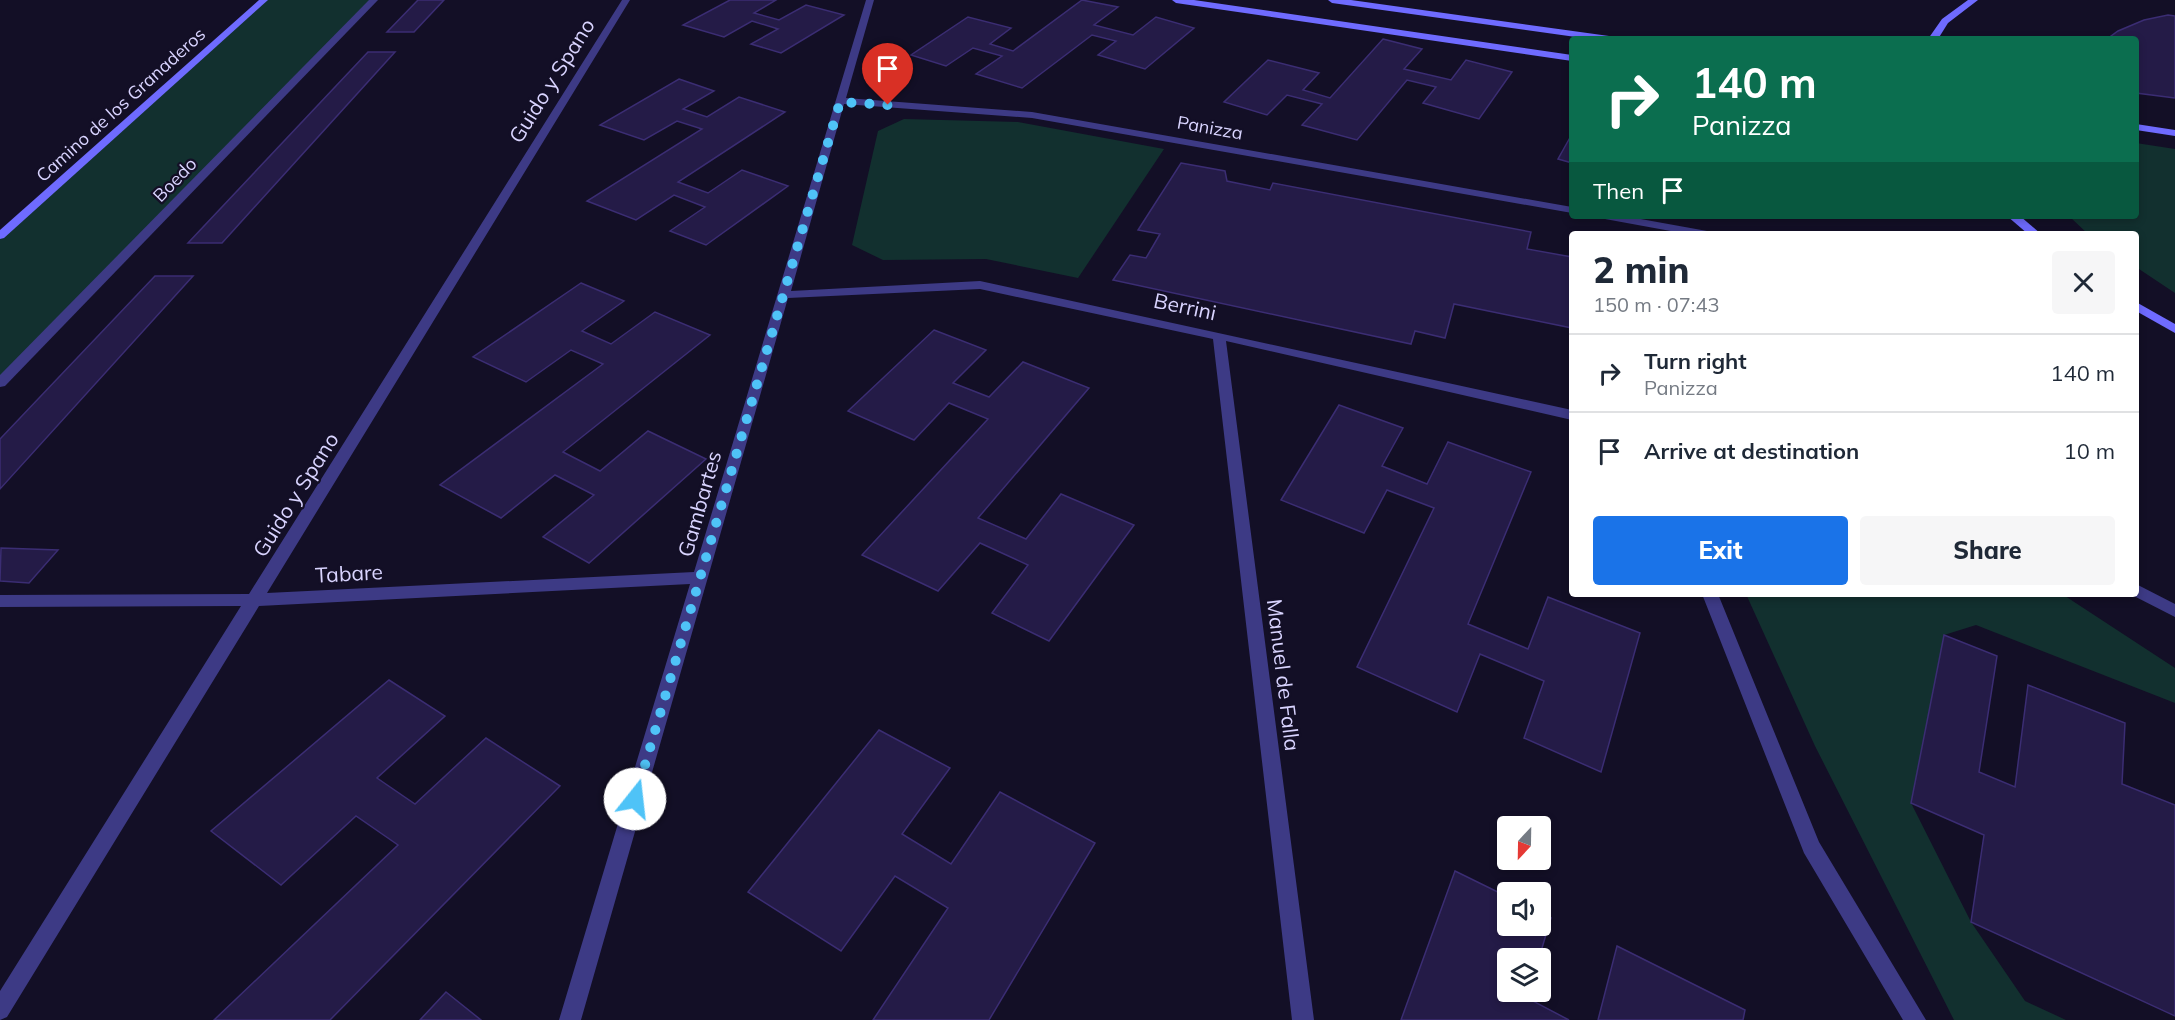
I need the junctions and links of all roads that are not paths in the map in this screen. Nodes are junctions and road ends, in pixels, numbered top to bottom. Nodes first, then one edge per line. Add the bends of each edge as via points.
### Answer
1 (264, 0) edge
2 (374, 0) edge
3 (627, 0) edge
4 (870, 0) edge
5 (1176, 0) edge
6 (1332, 0) edge
7 (1974, 0) edge
8 (1588, 36) edge
9 (1936, 36) edge
10 (1569, 58) edge
11 (840, 102) junction
12 (2139, 127) edge
13 (2175, 133) edge
14 (1569, 209) edge
15 (1622, 219) edge
16 (2017, 219) edge
17 (1690, 231) edge
18 (2031, 231) edge
19 (0, 236) edge
20 (783, 296) junction
21 (2139, 310) edge
22 (2175, 329) edge
23 (1219, 336) junction
24 (0, 383) edge
25 (1569, 414) edge
26 (700, 578) junction
27 (2139, 592) edge
28 (1711, 597) edge
29 (256, 600) junction
30 (0, 601) edge
31 (2175, 611) edge
32 (0, 1010) edge
33 (570, 1020) edge
34 (1303, 1020) edge
35 (1915, 1020) edge

1 - 19 street, Camino de los Granaderos
2 - 24 street, Boedo
3 - 29 street, Guido y Spano
4 - 11 street, Gambartes
5 - 10 street
6 - 8 street
7 - 9 street via 1945,21
11 - 14 street, Panizza via 1032,115
11 - 20 street, Gambartes
12 - 13 street
15 - 17 street
16 - 18 street
20 - 23 street, Berrini via 980,285
20 - 26 street, Gambartes
21 - 22 street
23 - 25 street, Berrini
23 - 34 street, Manuel de Falla
26 - 29 street, Tabare
26 - 33 street, Gambartes
27 - 31 street
28 - 35 street via 1811,848
29 - 30 street, Tabare
29 - 32 street, Guido y Spano

